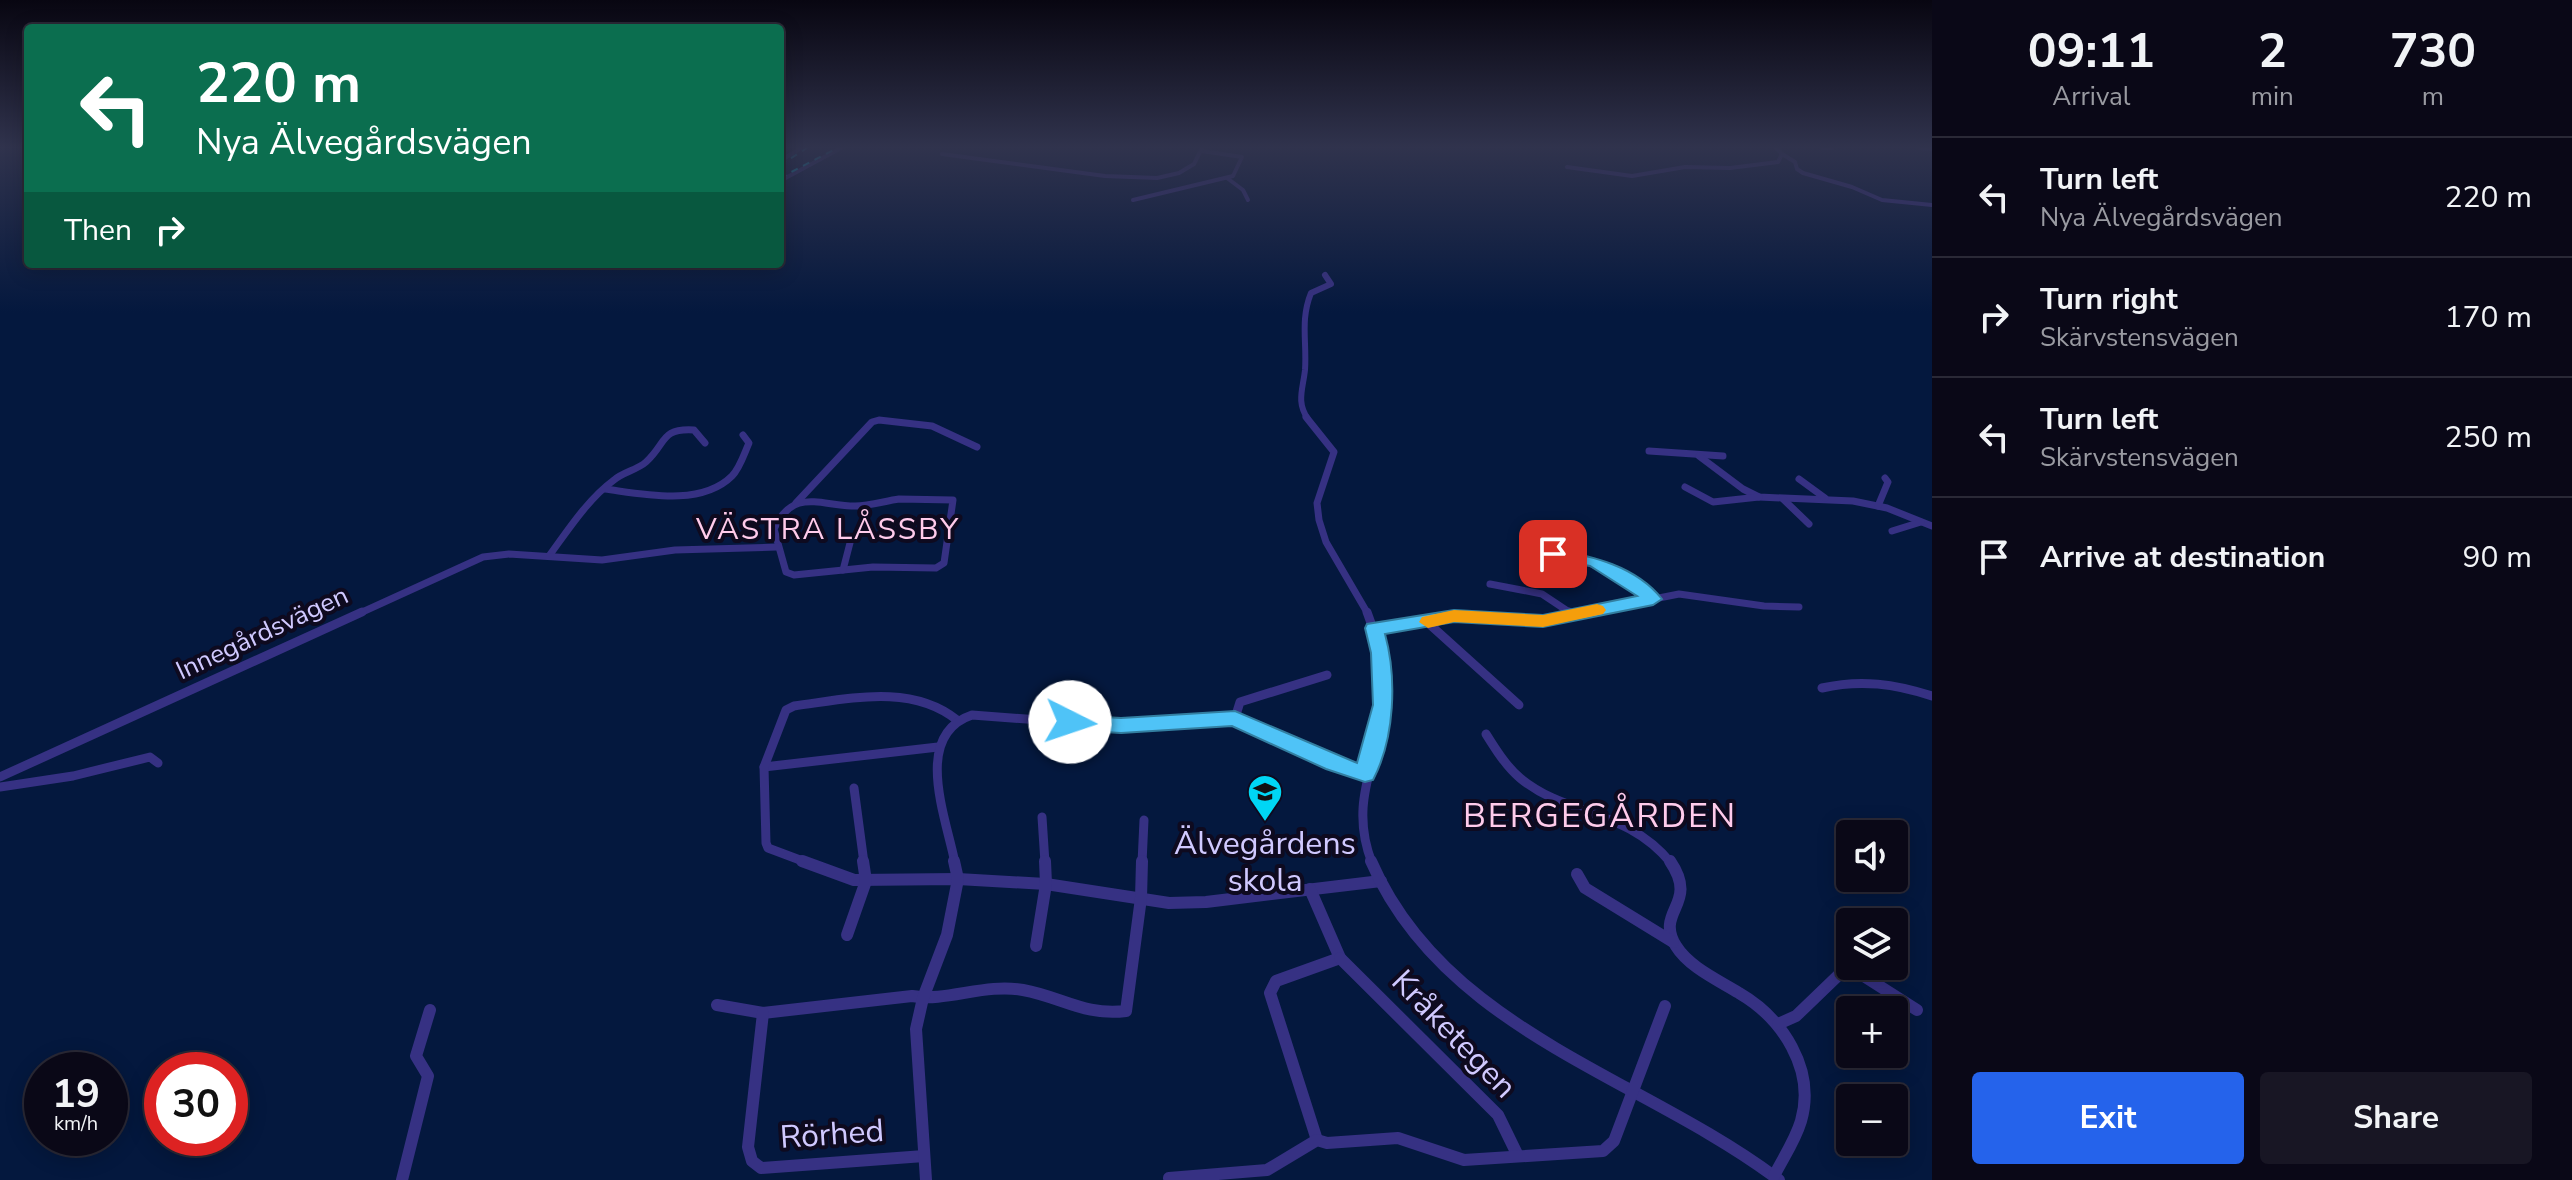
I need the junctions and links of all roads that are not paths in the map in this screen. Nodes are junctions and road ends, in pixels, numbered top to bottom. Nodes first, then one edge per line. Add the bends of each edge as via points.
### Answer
1 (1325, 275) dead end
2 (743, 435) dead end
3 (705, 443) dead end
4 (977, 447) dead end
5 (1649, 451) dead end
6 (1699, 456) junction
7 (1723, 456) dead end
8 (1885, 478) dead end
9 (1799, 479) dead end
10 (1685, 487) dead end
11 (605, 489) junction
12 (1759, 497) junction
13 (1825, 498) junction
14 (1782, 499) junction
15 (796, 503) junction
16 (1878, 506) junction
17 (1929, 523) edge
18 (1809, 524) dead end
19 (1892, 531) dead end
20 (851, 539) dead end
21 (777, 547) junction
22 (1540, 555) dead end
23 (549, 556) junction
24 (843, 570) junction
25 (1490, 584) dead end
26 (1653, 599) junction
27 (1799, 607) dead end
28 (1574, 615) junction
29 (1427, 622) junction
30 (1374, 628) junction
31 (1327, 675) dead end
32 (1822, 688) dead end
33 (1932, 696) edge
34 (1519, 705) dead end
35 (1235, 718) junction
36 (957, 720) junction
37 (1486, 734) dead end
38 (938, 747) junction
39 (158, 763) dead end
40 (764, 767) junction
41 (1365, 774) junction
42 (0, 777) edge
43 (0, 787) edge
44 (854, 788) dead end
45 (1042, 817) dead end
46 (1144, 820) dead end
47 (1577, 874) dead end
48 (958, 879) junction
49 (866, 881) junction
50 (1381, 881) junction
51 (1046, 884) junction
52 (1310, 889) junction
53 (1141, 898) junction
54 (847, 935) dead end
55 (1673, 942) junction
56 (1036, 946) dead end
57 (1340, 958) junction
58 (923, 998) junction
59 (717, 1005) dead end
60 (1665, 1006) dead end
61 (430, 1010) dead end
62 (1917, 1010) dead end
63 (763, 1013) junction
64 (1778, 1024) junction
65 (1633, 1091) junction
66 (1317, 1140) junction
67 (924, 1156) junction
68 (1518, 1156) junction
69 (403, 1175) edge
70 (1169, 1178) edge
71 (1777, 1178) edge
72 (926, 1180) edge

1 - 30 street via 1331,284 1311,293 1302,317 1305,362 1299,399 1310,423 1334,452 1317,503 1322,529
2 - 11 street via 749,443 734,473 707,490 679,494
3 - 11 street via 694,430 671,432 646,462
4 - 15 street via 932,426 872,422
5 - 6 street
6 - 7 street
6 - 12 street
8 - 16 street
9 - 13 street
10 - 12 street via 1713,502
11 - 23 street
12 - 14 street
13 - 14 street
13 - 16 street
14 - 18 street
15 - 21 street via 776,522
15 - 24 street via 822,500 855,506 919,498 955,502 941,567
16 - 17 street
17 - 19 street
20 - 24 street
21 - 23 street, Innegårdsvägen via 675,550 621,559
21 - 24 street via 786,572 794,575
22 - 26 street via 1595,562
23 - 42 street, Innegårdsvägen via 502,554 471,562
25 - 28 street via 1542,594
26 - 27 street via 1689,594
26 - 28 street
28 - 29 street via 1543,621 1454,616
29 - 30 street
29 - 34 street
30 - 41 street via 1384,705
31 - 35 street via 1240,702
32 - 33 street via 1870,681
35 - 36 street via 1121,726 983,715
35 - 41 street
36 - 38 street
36 - 40 street via 947,711 899,694 794,706 782,715
37 - 55 street via 1505,767 1523,783 1630,828 1666,855 1685,882 1671,919
38 - 40 street
38 - 48 street via 936,774
39 - 43 street via 141,758
40 - 49 street via 768,848
41 - 50 street via 1364,837
44 - 49 street
45 - 51 street
46 - 53 street
47 - 55 street via 1585,888
48 - 49 street
48 - 51 street
48 - 58 street via 947,935
49 - 54 street
50 - 52 street
50 - 65 street via 1422,941 1461,980 1523,1027
51 - 53 street
51 - 56 street
52 - 53 street via 1206,902
52 - 57 street, Kråketegen
53 - 58 street via 1126,1011 1102,1014 1025,990 982,988
55 - 64 street
57 - 66 street via 1276,981 1270,993
57 - 68 street, Kråketegen via 1498,1115
58 - 63 street
58 - 67 street via 916,1029
59 - 63 street
60 - 65 street
61 - 69 street via 416,1056 428,1076
62 - 64 street via 1848,966 1796,1016
63 - 67 street, Rörhed via 748,1147 752,1161 761,1168
64 - 71 street via 1805,1077 1801,1121
65 - 68 street via 1614,1141 1603,1151
65 - 71 street
66 - 68 street via 1398,1138 1464,1160
66 - 70 street via 1267,1170
67 - 72 street

